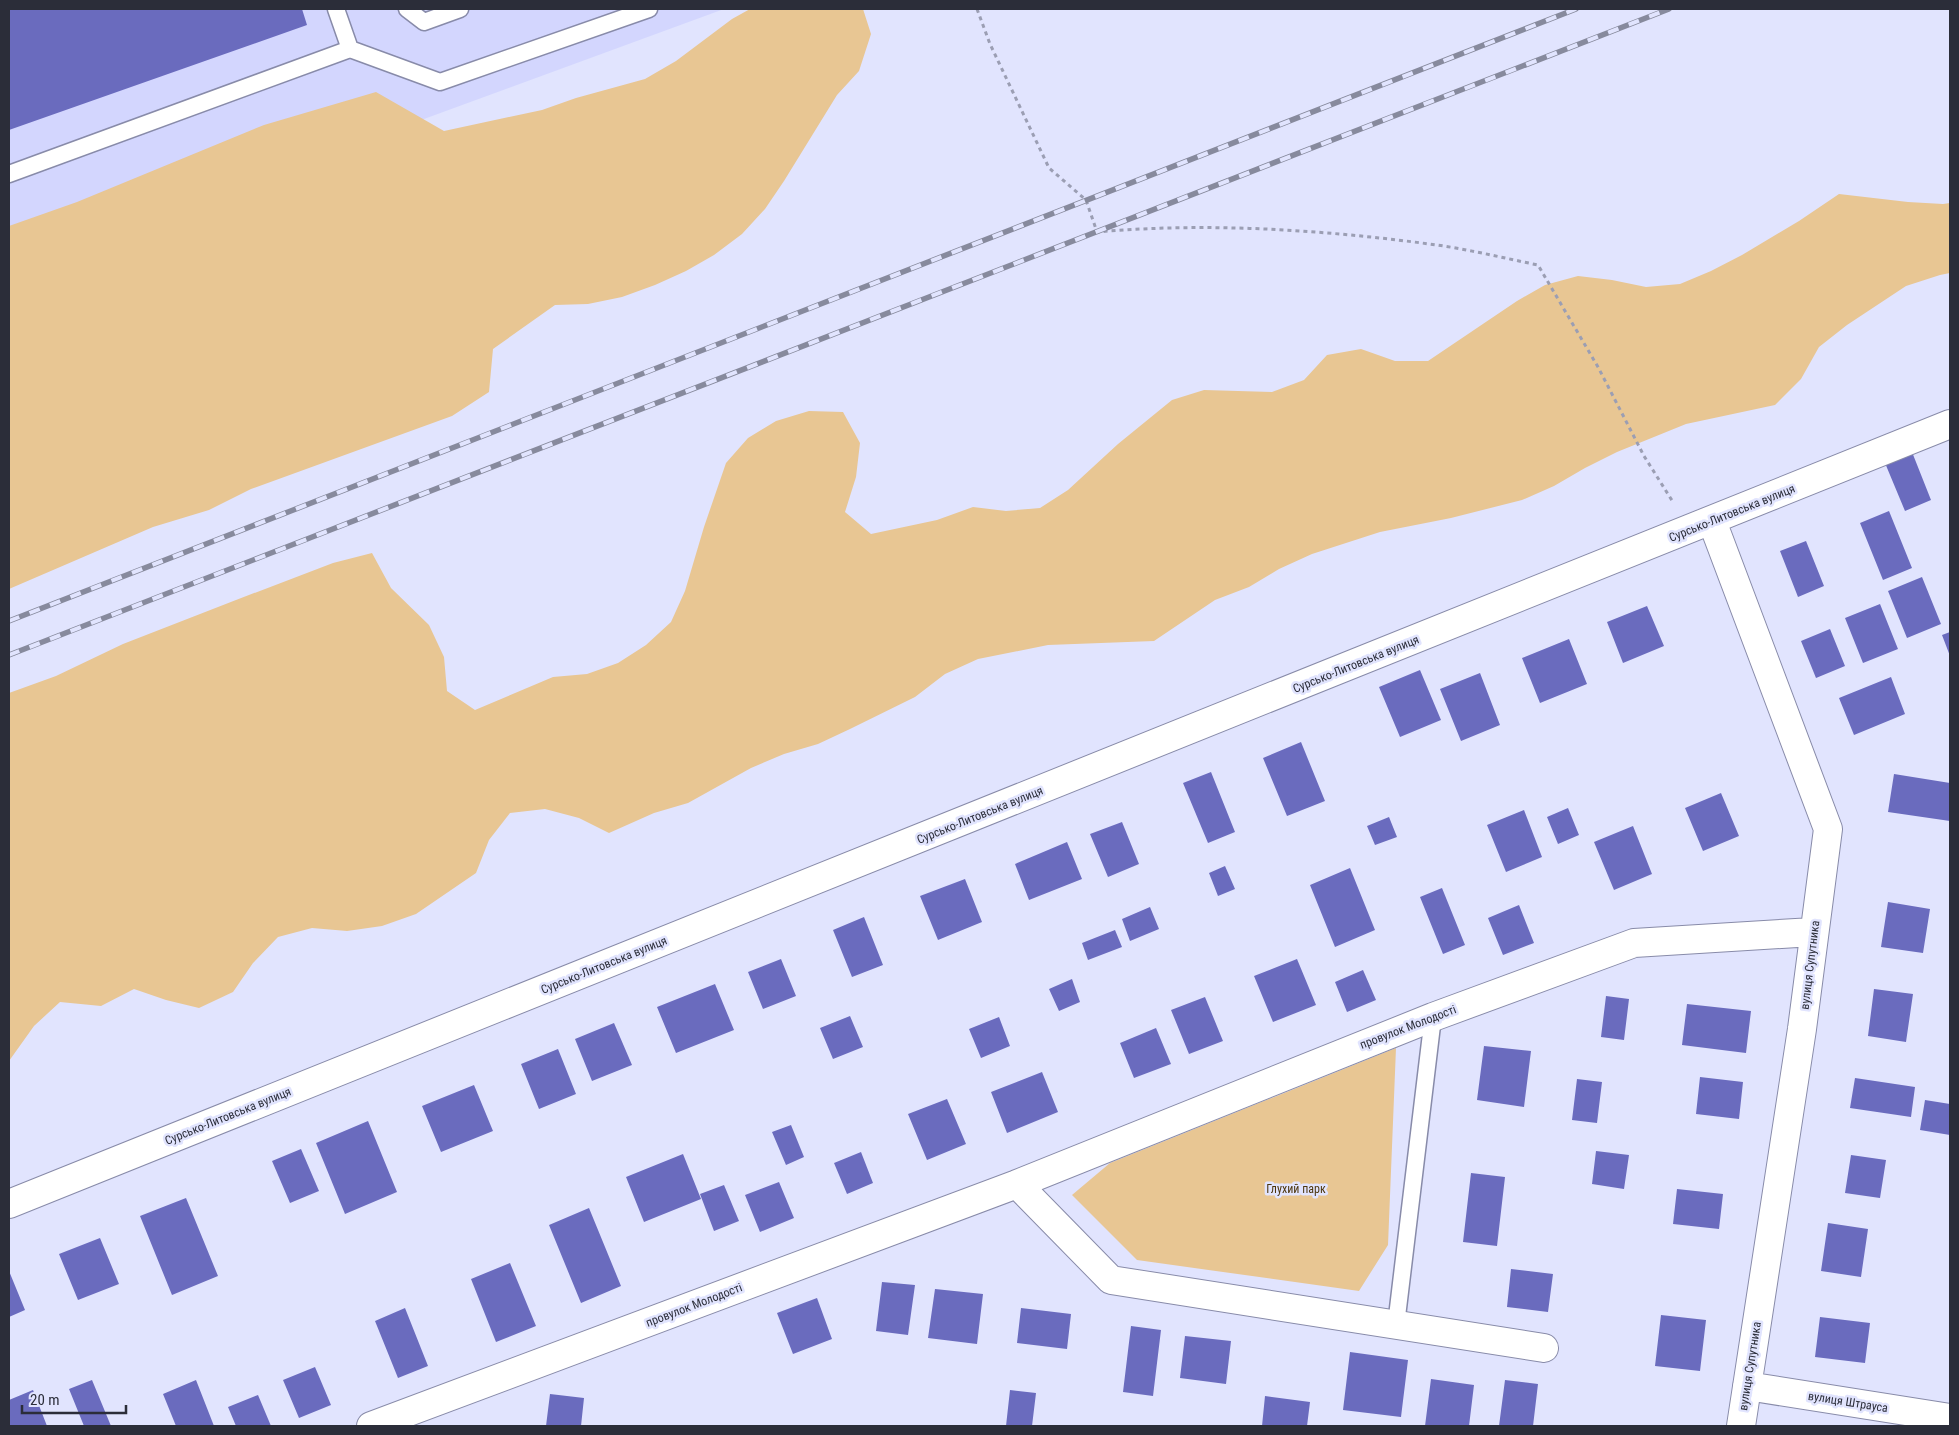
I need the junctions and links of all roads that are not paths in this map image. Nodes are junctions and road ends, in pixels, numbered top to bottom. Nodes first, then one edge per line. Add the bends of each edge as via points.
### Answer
1 (336, 9) edge
2 (407, 9) edge
3 (460, 9) edge
4 (649, 9) edge
5 (350, 48) junction
6 (9, 174) edge
7 (1950, 424) edge
8 (1701, 526) junction
9 (1814, 932) junction
10 (1433, 1017) junction
11 (1017, 1184) junction
12 (9, 1204) edge
13 (1396, 1325) junction
14 (1544, 1348) dead end
15 (1746, 1386) junction
16 (1950, 1418) edge
17 (371, 1426) edge
18 (1741, 1426) edge

1 - 5 lane
2 - 3 lane via 424,22
4 - 5 lane via 440,82
5 - 6 lane
7 - 8 street, Сурсько-Литовська вулиця
8 - 9 street, вулиця Супутника via 1828,829
8 - 12 street, Сурсько-Литовська вулиця
9 - 10 street, провулок Молодості via 1634,943
9 - 15 street, вулиця Супутника via 1802,1029
10 - 11 street, провулок Молодості
10 - 13 lane
11 - 13 street via 1111,1280
11 - 17 street, провулок Молодості
13 - 14 street
15 - 16 street, вулиця Штрауса
15 - 18 street, вулиця Супутника

